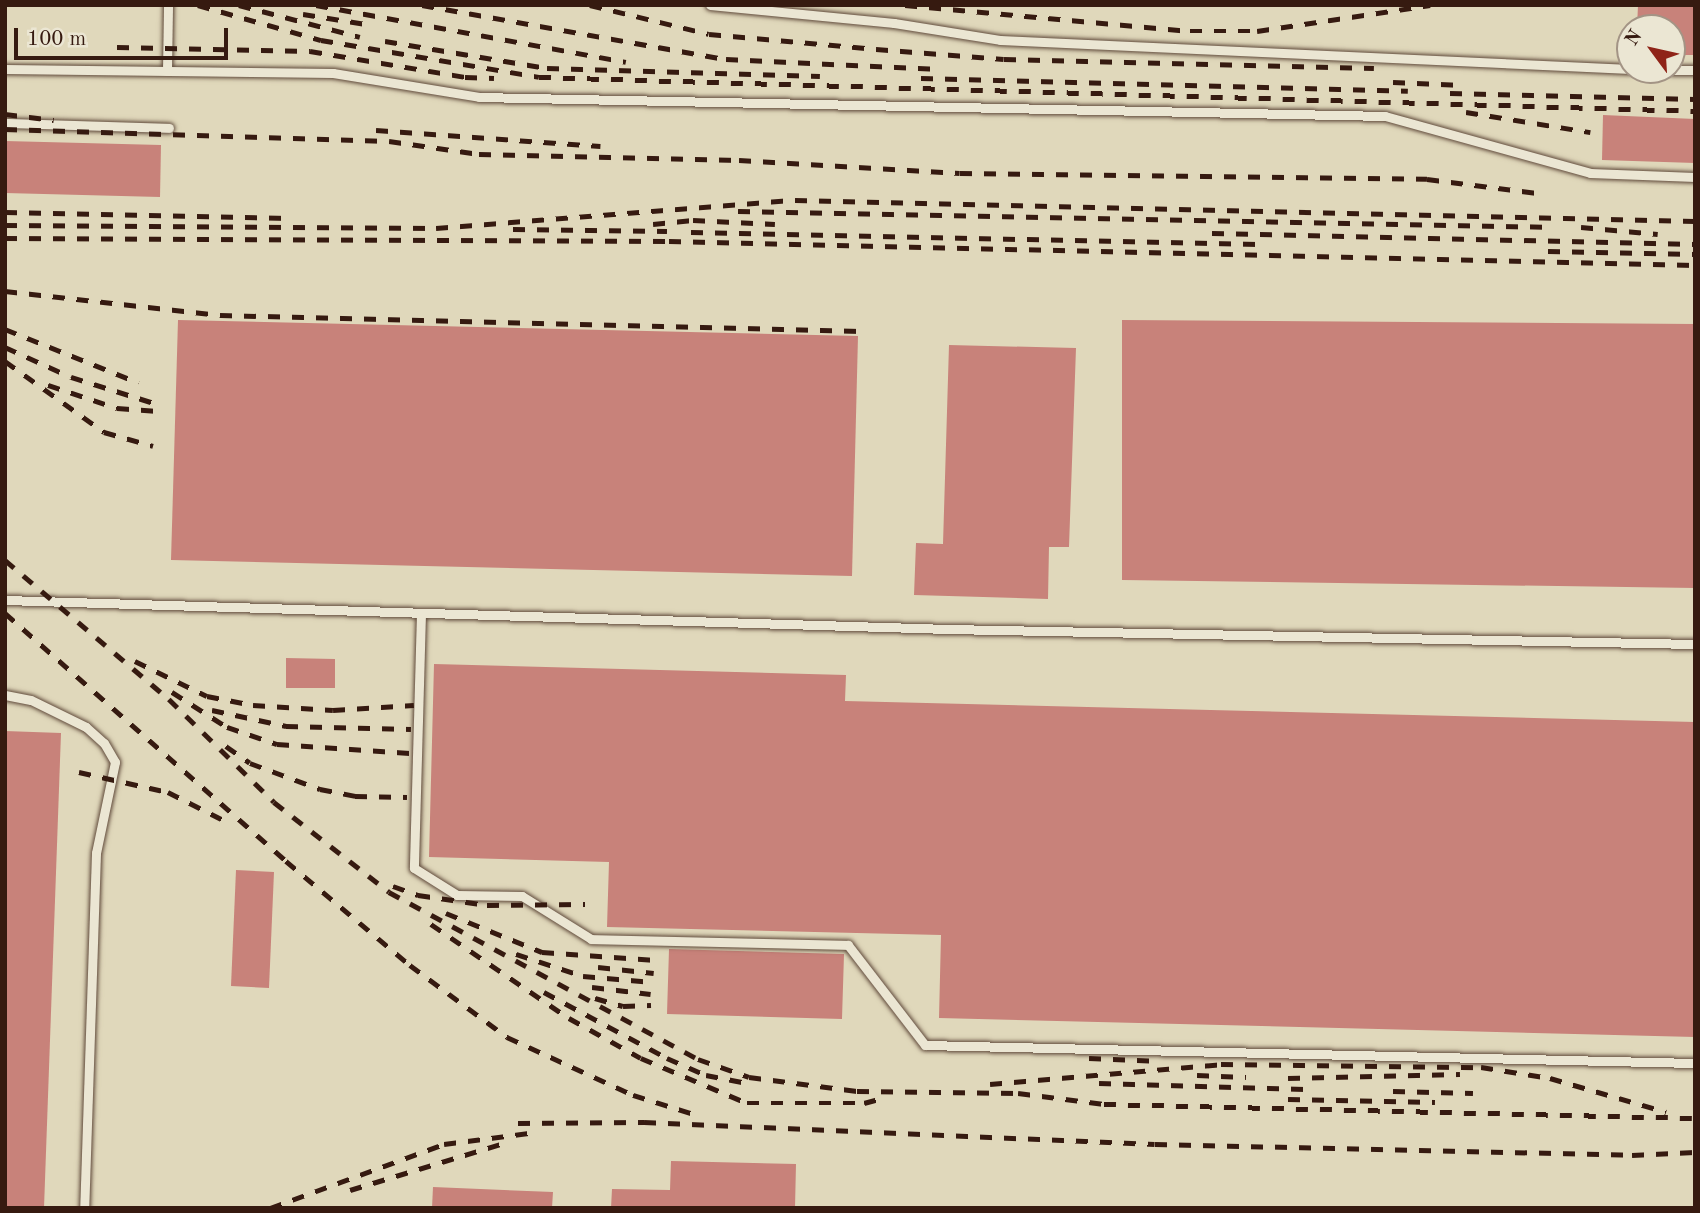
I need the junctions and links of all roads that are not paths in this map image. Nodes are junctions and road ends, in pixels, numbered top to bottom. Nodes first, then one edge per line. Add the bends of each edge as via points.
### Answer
1 (168, 5) edge
2 (710, 5) edge
3 (1616, 68) edge
4 (5, 69) edge
5 (167, 71) junction
6 (5, 123) edge
7 (169, 128) dead end
8 (1695, 177) edge
9 (5, 600) edge
10 (421, 613) junction
11 (1695, 645) edge
12 (5, 695) edge
13 (1695, 1063) edge
14 (84, 1208) edge

1 - 5 lane
2 - 3 lane via 894,23 1000,40
4 - 5 lane
5 - 8 lane via 332,73 479,97 1385,116 1590,173
6 - 7 lane
9 - 10 lane
10 - 11 lane
10 - 13 lane via 414,868 457,895 522,896 592,939 848,945 925,1045
12 - 14 lane via 31,700 86,726 115,762 96,853

